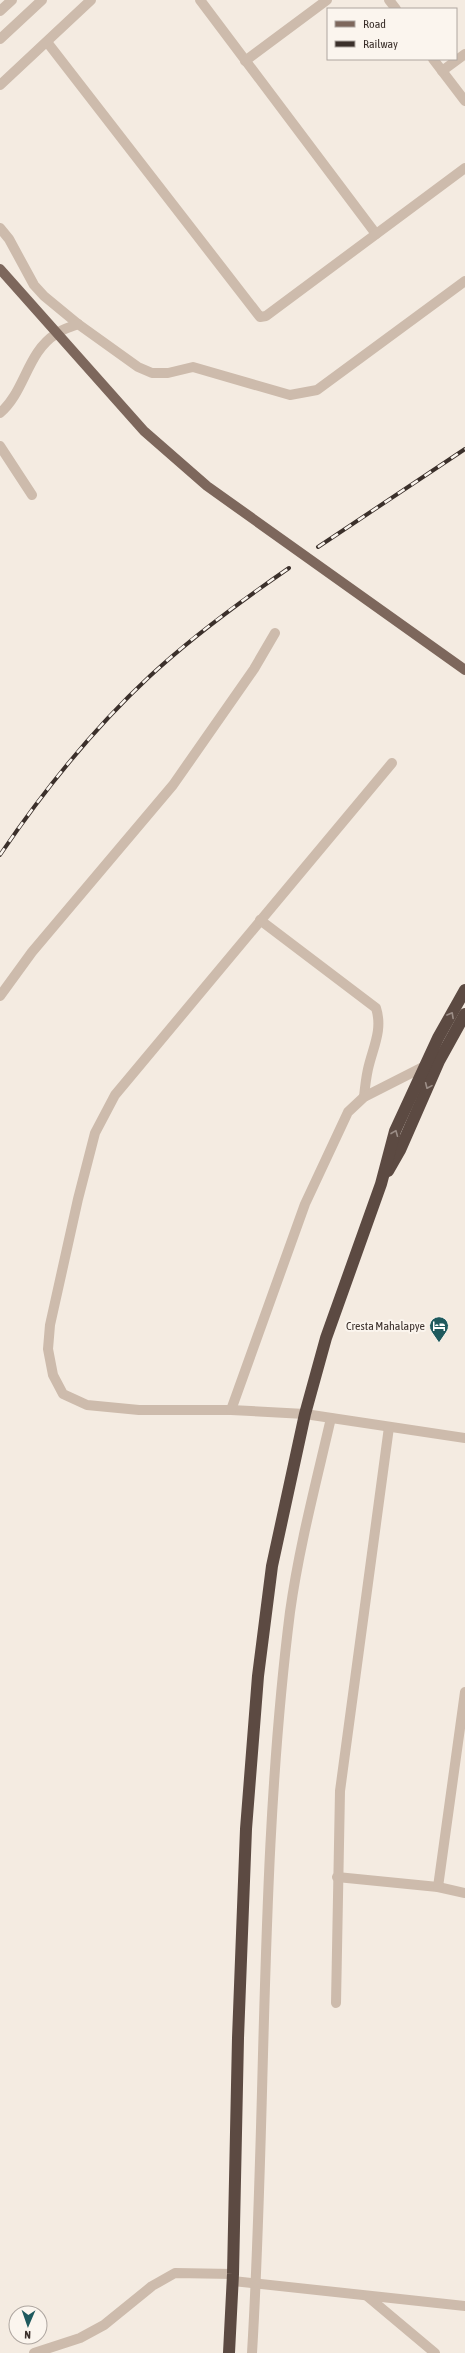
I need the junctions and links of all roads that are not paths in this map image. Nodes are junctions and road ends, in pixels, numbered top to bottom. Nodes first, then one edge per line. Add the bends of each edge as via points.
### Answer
1 (12, 0) edge
2 (42, 0) edge
3 (91, 0) edge
4 (200, 0) edge
5 (327, 0) edge
6 (389, 0) edge
7 (395, 8) edge
8 (0, 11) edge
9 (0, 39) edge
10 (47, 42) junction
11 (435, 60) edge
12 (457, 60) edge
13 (245, 61) junction
14 (442, 71) junction
15 (0, 85) edge
16 (465, 101) edge
17 (465, 168) edge
18 (0, 228) edge
19 (376, 234) junction
20 (0, 269) edge
21 (465, 281) edge
22 (78, 324) junction
23 (55, 334) junction
24 (0, 413) edge
25 (0, 446) edge
26 (32, 495) dead end
27 (275, 633) dead end
28 (465, 670) edge
29 (392, 763) dead end
30 (260, 920) junction
31 (465, 990) edge
32 (0, 996) edge
33 (465, 1014) edge
34 (439, 1061) junction
35 (425, 1066) junction
36 (364, 1097) junction
37 (381, 1184) junction
38 (231, 1410) junction
39 (305, 1414) junction
40 (331, 1418) junction
41 (389, 1427) junction
42 (465, 1438) edge
43 (465, 1692) edge
44 (337, 1877) junction
45 (438, 1887) junction
46 (465, 1893) edge
47 (336, 2003) dead end
48 (233, 2278) junction
49 (256, 2283) junction
50 (367, 2296) junction
51 (465, 2306) edge
52 (34, 2353) edge
53 (229, 2353) edge
54 (252, 2353) edge
55 (435, 2353) edge

1 - 8 street
2 - 9 street
3 - 10 street
4 - 13 street
5 - 13 street
6 - 7 street
10 - 15 street
10 - 19 street via 258,316 266,316
11 - 14 street
12 - 14 street
13 - 19 street
14 - 16 street
17 - 19 street
18 - 22 street via 9,239 34,285
20 - 23 main road
21 - 22 street via 317,390 302,394 279,393 193,367 168,373 152,373 138,367
22 - 23 street
23 - 24 street via 40,348 18,391 8,407
23 - 28 main road via 144,431 207,486
25 - 26 street
27 - 32 street via 254,669 173,785 37,947
29 - 30 street
30 - 36 street via 376,1008 379,1018 378,1036 368,1069
30 - 38 street via 115,1095 95,1133 51,1318 48,1349 53,1375 63,1394 87,1405 139,1410
35 -> 31 highway
33 - 34 highway
34 - 35 street
34 -> 37 highway via 400,1150
35 - 36 street
37 -> 35 highway via 390,1145
36 - 38 street via 348,1112 306,1204
37 - 39 highway via 326,1338
38 - 39 street
39 - 40 street
39 - 48 highway via 272,1566 251,1755 238,2038
40 - 41 street
40 - 49 street via 303,1536 291,1612 280,1715 268,1870
41 - 42 street
41 - 44 street via 340,1791
43 - 45 street
44 - 45 street
44 - 47 street
45 - 46 street
48 - 49 street
48 - 52 street via 174,2273 152,2286 104,2325 80,2338
48 - 53 highway
49 - 50 street
49 - 54 street
50 - 51 street
50 - 55 street

